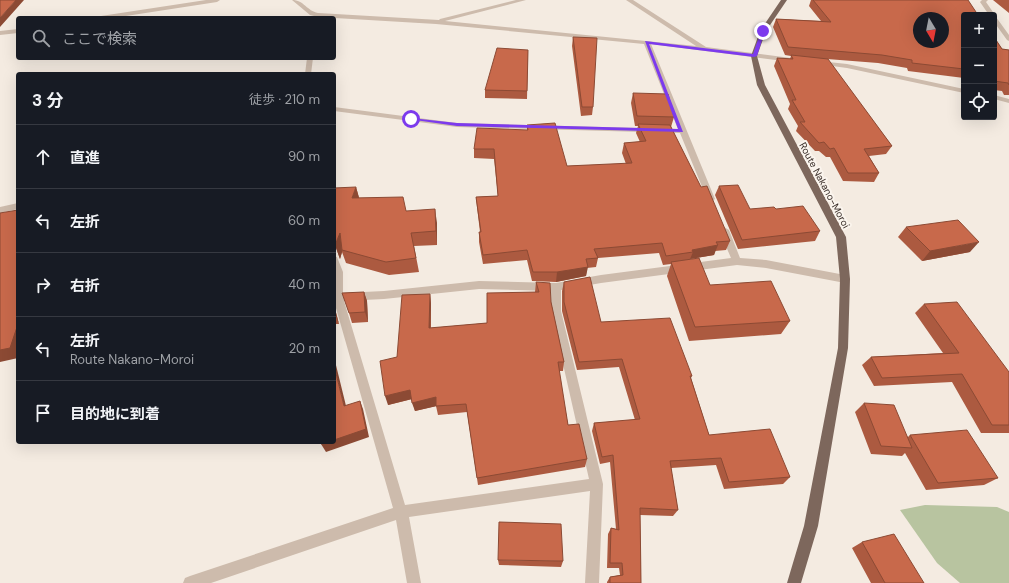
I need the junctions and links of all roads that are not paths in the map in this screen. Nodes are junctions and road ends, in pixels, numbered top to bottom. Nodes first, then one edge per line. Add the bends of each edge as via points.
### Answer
1 (217, 0) edge
2 (295, 0) edge
3 (523, 0) edge
4 (629, 0) edge
5 (784, 0) edge
6 (985, 0) edge
7 (990, 12) edge
8 (114, 16) edge
9 (316, 16) edge
10 (336, 18) edge
11 (436, 22) junction
12 (997, 22) edge
13 (16, 31) edge
14 (0, 33) edge
15 (1009, 39) edge
16 (646, 42) junction
17 (705, 49) junction
18 (754, 56) junction
19 (310, 60) edge
20 (801, 61) edge
21 (808, 62) edge
22 (308, 72) edge
23 (961, 90) edge
24 (997, 99) edge
25 (1009, 101) edge
26 (336, 109) edge
27 (682, 131) junction
28 (16, 206) edge
29 (0, 210) edge
30 (716, 211) edge
31 (722, 225) edge
32 (737, 262) junction
33 (336, 266) edge
34 (844, 279) junction
35 (556, 287) junction
36 (338, 297) junction
37 (597, 484) junction
38 (401, 512) junction
39 (190, 583) edge
40 (414, 583) edge
41 (592, 583) edge
42 (794, 583) edge

1 - 8 street
2 - 9 street
3 - 11 street
4 - 17 street
5 - 18 main road via 763,31
6 - 7 street via 983,2
10 - 11 street
11 - 16 street
12 - 15 street
13 - 14 street
16 - 17 street
16 - 27 street
17 - 18 street
18 - 20 street
18 - 34 main road, Route Nakano-Moroi via 761,85 841,237
19 - 22 street
21 - 23 street via 847,66
24 - 25 street
26 - 27 street via 457,125
27 - 30 street
28 - 29 street
31 - 32 street
32 - 34 street via 766,264
32 - 35 street
33 - 36 street
34 - 42 main road, Route Nakano-Moroi via 843,348 811,526
35 - 36 street via 479,285
35 - 37 street via 556,311
36 - 38 street
37 - 38 street
37 - 41 street
38 - 39 street
38 - 40 street

